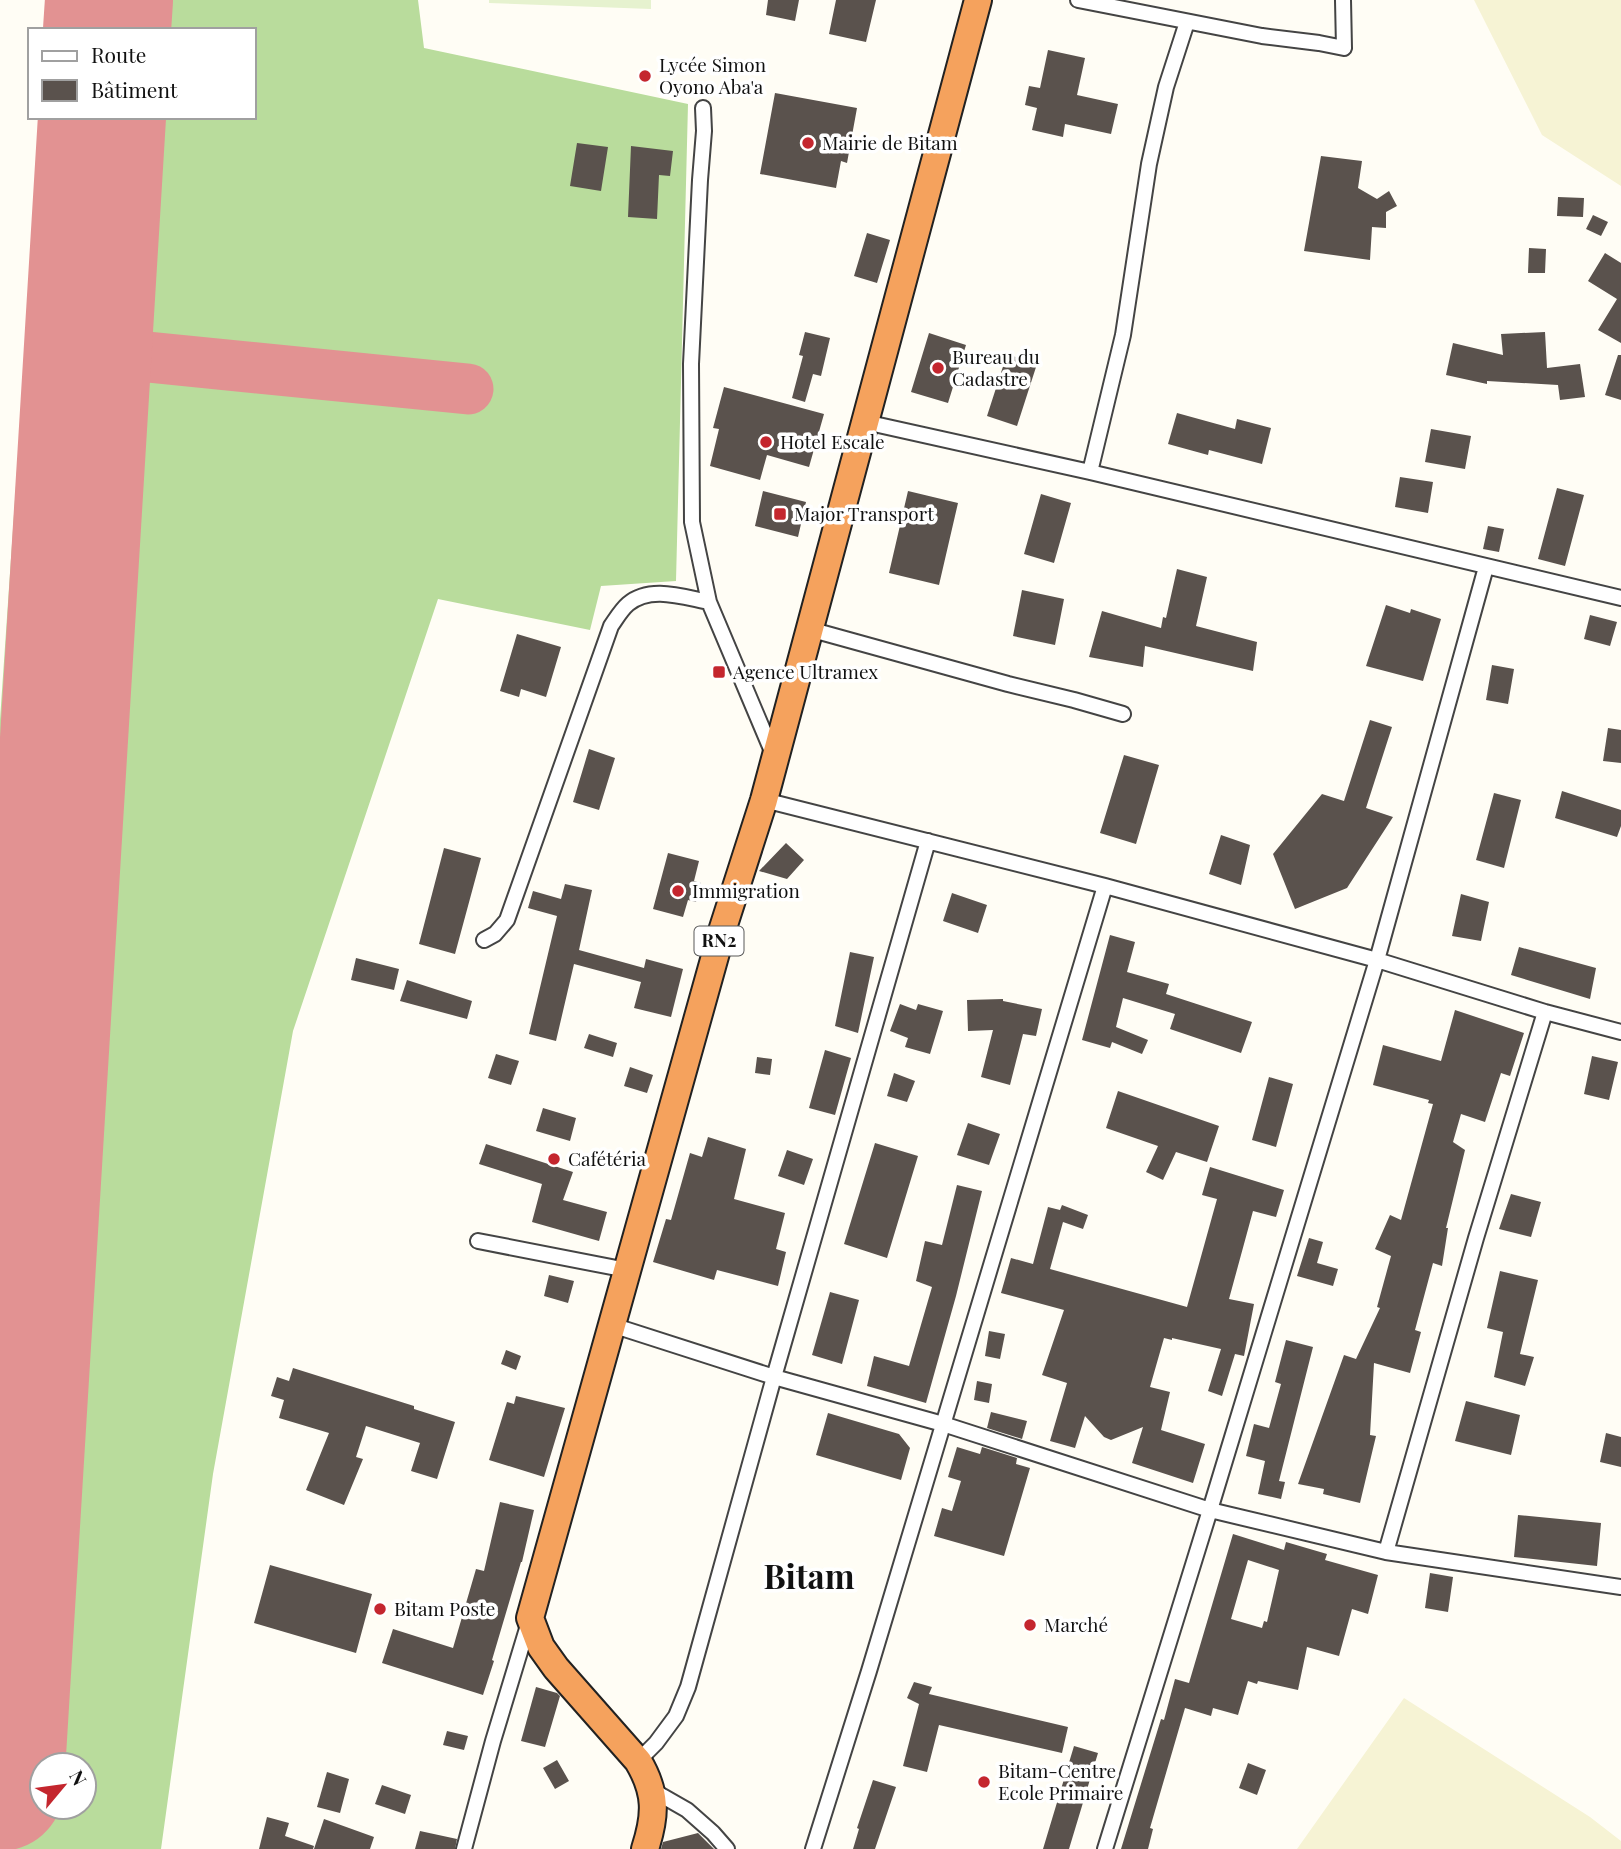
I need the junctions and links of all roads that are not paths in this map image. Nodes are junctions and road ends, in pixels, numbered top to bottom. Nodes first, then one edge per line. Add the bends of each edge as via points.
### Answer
1 (978, 0) edge
2 (1078, 0) edge
3 (1343, 0) edge
4 (1187, 22) junction
5 (703, 108) dead end
6 (865, 422) junction
7 (1090, 472) junction
8 (1486, 567) junction
9 (1621, 598) edge
10 (709, 602) junction
11 (809, 629) junction
12 (1123, 714) dead end
13 (774, 757) junction
14 (764, 800) junction
15 (928, 841) junction
16 (1105, 887) junction
17 (484, 940) dead end
18 (1377, 960) junction
19 (1545, 1012) junction
20 (1621, 1032) edge
21 (478, 1241) dead end
22 (627, 1270) junction
23 (612, 1325) junction
24 (774, 1377) junction
25 (943, 1424) junction
26 (1210, 1510) junction
27 (1386, 1552) junction
28 (1621, 1587) edge
29 (530, 1618) junction
30 (638, 1761) junction
31 (652, 1790) junction
32 (464, 1849) edge
33 (645, 1849) edge
34 (727, 1849) edge
35 (813, 1849) edge
36 (1105, 1849) edge

1 - 6 highway, RN2
2 - 4 street
3 - 4 street via 1344,48
4 - 7 street via 1149,164 1123,335
5 - 10 street via 691,364 692,522
6 - 7 street
6 - 11 highway, RN2
7 - 8 street
8 - 9 street
8 - 18 street
10 - 13 street
10 - 17 street via 660,593 640,595 611,626 506,920
11 - 12 street
11 - 13 highway, RN2
13 - 14 highway, RN2
14 - 15 street
14 - 22 highway, RN2 via 722,931
15 - 16 street
15 - 24 street
16 - 18 street
16 - 25 street
18 - 19 street
18 - 26 street
19 - 20 street
19 - 27 street
21 - 22 street
22 - 23 highway, RN2
23 - 24 street
23 - 29 highway, RN2
24 - 25 street
24 - 30 street via 688,1688 676,1716
25 - 26 street
25 - 35 street
26 - 27 street
26 - 36 street
27 - 28 street
29 - 30 highway via 541,1647 556,1668
29 - 32 street
30 - 31 highway
31 - 33 highway via 652,1825
31 - 34 street via 687,1810

